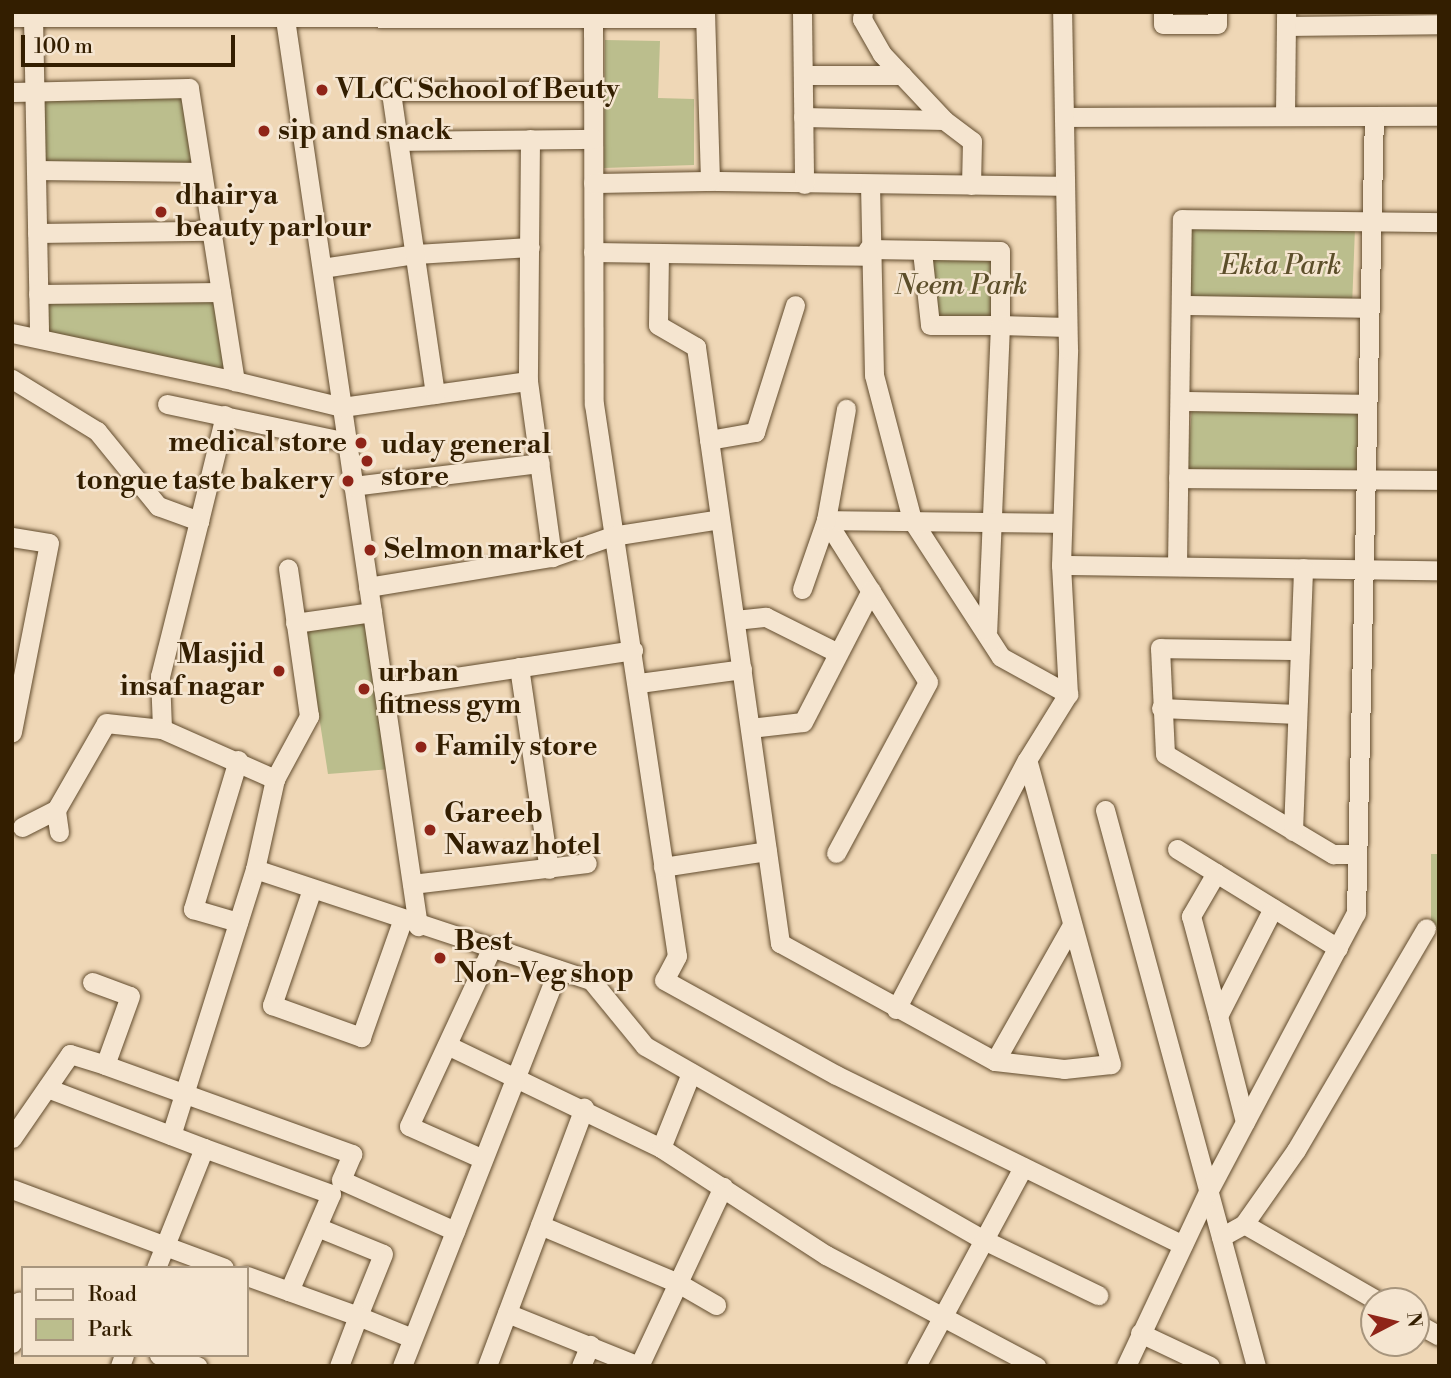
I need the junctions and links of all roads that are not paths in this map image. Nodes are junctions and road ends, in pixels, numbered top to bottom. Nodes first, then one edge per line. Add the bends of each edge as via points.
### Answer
1 (802, 12) edge
2 (863, 12) edge
3 (1062, 12) edge
4 (1163, 12) edge
5 (1217, 12) edge
6 (170, 14) edge
7 (495, 14) edge
8 (705, 15) edge
9 (285, 16) edge
10 (12, 17) edge
11 (33, 17) junction
12 (593, 17) junction
13 (1286, 19) edge
14 (1439, 24) edge
15 (803, 75) junction
16 (902, 75) junction
17 (593, 91) junction
18 (12, 92) edge
19 (34, 92) junction
20 (1285, 116) junction
21 (1374, 116) junction
22 (1439, 116) edge
23 (803, 117) junction
24 (1064, 117) junction
25 (944, 120) junction
26 (530, 139) junction
27 (593, 139) junction
28 (399, 141) junction
29 (36, 170) junction
30 (202, 172) junction
31 (710, 181) junction
32 (593, 183) junction
33 (804, 184) junction
34 (870, 184) junction
35 (971, 185) junction
36 (1065, 186) junction
37 (1439, 222) edge
38 (1371, 224) junction
39 (212, 231) junction
40 (37, 233) junction
41 (530, 247) junction
42 (922, 251) junction
43 (593, 252) junction
44 (868, 252) junction
45 (659, 253) junction
46 (415, 254) junction
47 (322, 268) junction
48 (221, 292) junction
49 (38, 294) junction
50 (795, 305) dead end
51 (1181, 305) junction
52 (1369, 308) junction
53 (1000, 325) junction
54 (1067, 327) junction
55 (12, 333) edge
56 (39, 338) junction
57 (12, 379) edge
58 (235, 381) junction
59 (528, 381) junction
60 (435, 394) junction
61 (1180, 401) junction
62 (167, 404) dead end
63 (1366, 404) junction
64 (342, 407) junction
65 (846, 409) dead end
66 (225, 415) junction
67 (709, 440) junction
68 (347, 442) junction
69 (540, 463) junction
70 (1178, 478) junction
71 (1364, 479) junction
72 (1439, 480) edge
73 (354, 486) junction
74 (720, 519) junction
75 (826, 520) junction
76 (912, 520) junction
77 (199, 521) junction
78 (995, 522) junction
79 (1062, 523) junction
80 (612, 536) junction
81 (12, 537) edge
82 (552, 556) junction
83 (1061, 565) junction
84 (1177, 566) junction
85 (288, 568) dead end
86 (1303, 568) junction
87 (1362, 569) junction
88 (1439, 570) edge
89 (368, 587) junction
90 (802, 589) dead end
91 (871, 590) junction
92 (372, 612) junction
93 (735, 620) junction
94 (295, 623) junction
95 (987, 631) junction
96 (633, 650) junction
97 (1300, 650) junction
98 (838, 653) junction
99 (519, 667) junction
100 (741, 669) junction
101 (639, 683) junction
102 (383, 688) junction
103 (1068, 694) junction
104 (1161, 708) junction
105 (1297, 715) junction
106 (14, 722) edge
107 (162, 729) junction
108 (750, 729) junction
109 (238, 760) junction
110 (1027, 761) junction
111 (275, 779) junction
112 (57, 810) junction
113 (1105, 810) dead end
114 (22, 827) dead end
115 (1293, 831) junction
116 (59, 832) dead end
117 (1177, 849) dead end
118 (767, 851) junction
119 (836, 853) dead end
120 (1357, 854) junction
121 (587, 863) dead end
122 (663, 867) junction
123 (255, 869) junction
124 (549, 869) junction
125 (1216, 873) junction
126 (412, 884) junction
127 (312, 889) junction
128 (1273, 908) junction
129 (238, 922) junction
130 (410, 924) junction
131 (1072, 925) junction
132 (1426, 928) dead end
133 (1338, 948) junction
134 (491, 949) junction
135 (558, 970) junction
136 (92, 982) dead end
137 (896, 1009) junction
138 (1218, 1016) junction
139 (447, 1045) junction
140 (995, 1061) junction
141 (105, 1065) junction
142 (691, 1073) junction
143 (515, 1079) junction
144 (47, 1088) junction
145 (187, 1091) junction
146 (584, 1108) junction
147 (1245, 1122) junction
148 (171, 1135) junction
149 (12, 1138) edge
150 (204, 1148) junction
151 (661, 1148) junction
152 (483, 1159) junction
153 (1023, 1167) junction
154 (336, 1187) junction
155 (723, 1187) junction
156 (12, 1189) edge
157 (1208, 1192) junction
158 (1244, 1224) junction
159 (540, 1225) junction
160 (317, 1227) junction
161 (455, 1231) junction
162 (1221, 1237) junction
163 (984, 1240) junction
164 (1183, 1245) junction
165 (164, 1246) junction
166 (157, 1266) edge
167 (219, 1266) edge
168 (248, 1276) edge
169 (678, 1283) junction
170 (289, 1291) junction
171 (1360, 1291) edge
172 (1098, 1295) dead end
173 (18, 1301) edge
174 (716, 1304) dead end
175 (507, 1313) junction
176 (358, 1316) junction
177 (943, 1316) junction
178 (1140, 1333) junction
179 (412, 1338) junction
180 (12, 1343) edge
181 (590, 1345) junction
182 (166, 1357) edge
183 (197, 1366) edge
184 (339, 1366) edge
185 (402, 1366) edge
186 (487, 1366) edge
187 (581, 1366) edge
188 (916, 1366) edge
189 (1036, 1366) edge
190 (1126, 1366) edge
191 (1210, 1366) edge
192 (1256, 1366) edge

1 - 15 street
2 - 16 street via 862,19 882,54
3 - 24 street
4 - 5 street via 1163,24 1217,24
6 - 9 street
6 - 11 street
7 - 9 street
7 - 12 street
8 - 12 street
8 - 31 street
9 - 47 street
10 - 11 street
11 - 19 street
12 - 17 street
13 - 14 street
13 - 20 street
15 - 16 street
15 - 23 street
16 - 25 street
17 - 27 street
17 - 28 street via 391,91
18 - 19 street
19 - 29 street
19 - 30 street via 189,88
20 - 21 street
20 - 24 street
21 - 22 street
21 - 38 street
23 - 25 street
23 - 33 street
24 - 36 street
25 - 35 street via 972,141
26 - 27 street
26 - 28 street
26 - 41 street
27 - 32 street
28 - 46 street
29 - 30 street
29 - 40 street
30 - 39 street
31 - 32 street
31 - 33 street
32 - 43 street
33 - 34 street
34 - 35 street
34 - 44 street
35 - 36 street
36 - 54 street
37 - 38 street
38 - 51 street via 1182,219
38 - 52 street
39 - 40 street
39 - 48 street
40 - 49 street
41 - 46 street
41 - 59 street
42 - 44 street
42 - 53 street via 930,325
42 - 53 street via 1000,251
43 - 45 street
43 - 80 street via 594,404
44 - 45 street
44 - 76 street via 874,375
45 - 67 street via 658,325 696,347
46 - 47 street
46 - 60 street
47 - 64 street
48 - 49 street
48 - 58 street
49 - 56 street
50 - 67 street via 755,432
51 - 52 street
51 - 61 street
52 - 63 street
53 - 54 street
53 - 78 street
54 - 79 street
55 - 56 street
56 - 58 street
57 - 77 street via 97,430 158,506
58 - 64 street
59 - 60 street
59 - 69 street
60 - 64 street
61 - 63 street
61 - 70 street
62 - 66 street
63 - 71 street
64 - 68 street
65 - 75 street
66 - 68 street
66 - 77 street
67 - 74 street
68 - 73 street
69 - 73 street
69 - 82 street
70 - 71 street
70 - 84 street
71 - 72 street
71 - 87 street
73 - 89 street
74 - 80 street
74 - 93 street
75 - 76 street
75 - 90 street
75 - 91 street
76 - 78 street
76 - 95 street
77 - 107 street via 160,676
78 - 79 street
78 - 95 street
79 - 83 street
80 - 82 street
80 - 96 street
81 - 106 street via 49,543
82 - 89 street
83 - 84 street
83 - 103 street
84 - 86 street
85 - 94 street
86 - 87 street
86 - 97 street
87 - 88 street
87 - 120 street
89 - 92 street
91 - 98 street
91 - 119 street via 928,682
92 - 94 street
92 - 102 street
93 - 98 street via 766,618
93 - 100 street
94 - 111 street via 309,716
95 - 103 street via 1000,657
96 - 99 street
96 - 101 street
97 - 104 street via 1160,648
97 - 105 street
98 - 108 street via 803,722
99 - 102 street
99 - 124 street
100 - 101 street
100 - 108 street
101 - 122 street
102 - 126 street
103 - 110 street
104 - 105 street
104 - 115 street via 1165,754
105 - 115 street
107 - 109 street
107 - 112 street via 106,723
108 - 118 street
109 - 111 street
109 - 129 street via 193,909
110 - 131 street
110 - 137 street
111 - 123 street
112 - 114 street
112 - 116 street
113 - 157 street
115 - 120 street via 1333,854
117 - 125 street
118 - 122 street
118 - 137 street via 780,943
120 - 133 street via 1356,913
121 - 124 street
122 - 153 street via 677,956 664,980 836,1075
123 - 127 street
123 - 129 street
124 - 126 street
125 - 128 street
125 - 138 street via 1191,916
126 - 130 street
127 - 130 street
127 - 130 street via 272,1005 360,1037
128 - 133 street
128 - 138 street
129 - 145 street
130 - 134 street
131 - 140 street
131 - 140 street via 1111,1064 1063,1069
132 - 158 street via 1296,1150
133 - 147 street
134 - 135 street
134 - 139 street
135 - 142 street via 590,980 645,1046
135 - 143 street
136 - 141 street via 130,996
137 - 140 street
138 - 147 street
139 - 143 street
139 - 152 street via 409,1126
141 - 144 street via 70,1054
141 - 145 street
142 - 151 street
142 - 163 street
143 - 146 street
143 - 152 street
144 - 148 street
144 - 149 street
145 - 148 street
145 - 154 street via 352,1154
146 - 151 street
146 - 159 street
147 - 157 street
148 - 150 street
150 - 154 street
150 - 165 street
151 - 155 street
152 - 161 street
153 - 163 street
153 - 164 street
154 - 160 street
154 - 161 street
155 - 169 street
155 - 177 street via 826,1255
156 - 165 street
157 - 162 street
157 - 164 street
158 - 162 street
158 - 171 street
159 - 169 street
159 - 175 street
160 - 170 street
160 - 176 street via 383,1254
161 - 179 street
162 - 192 street
163 - 172 street
163 - 177 street
164 - 178 street
165 - 166 street
165 - 167 street
168 - 170 street
169 - 174 street
169 - 181 street via 639,1366
170 - 176 street
173 - 180 street
175 - 181 street
175 - 186 street
176 - 179 street
176 - 184 street
177 - 188 street
177 - 189 street
178 - 190 street
178 - 191 street
179 - 185 street
181 - 187 street
182 - 183 street

